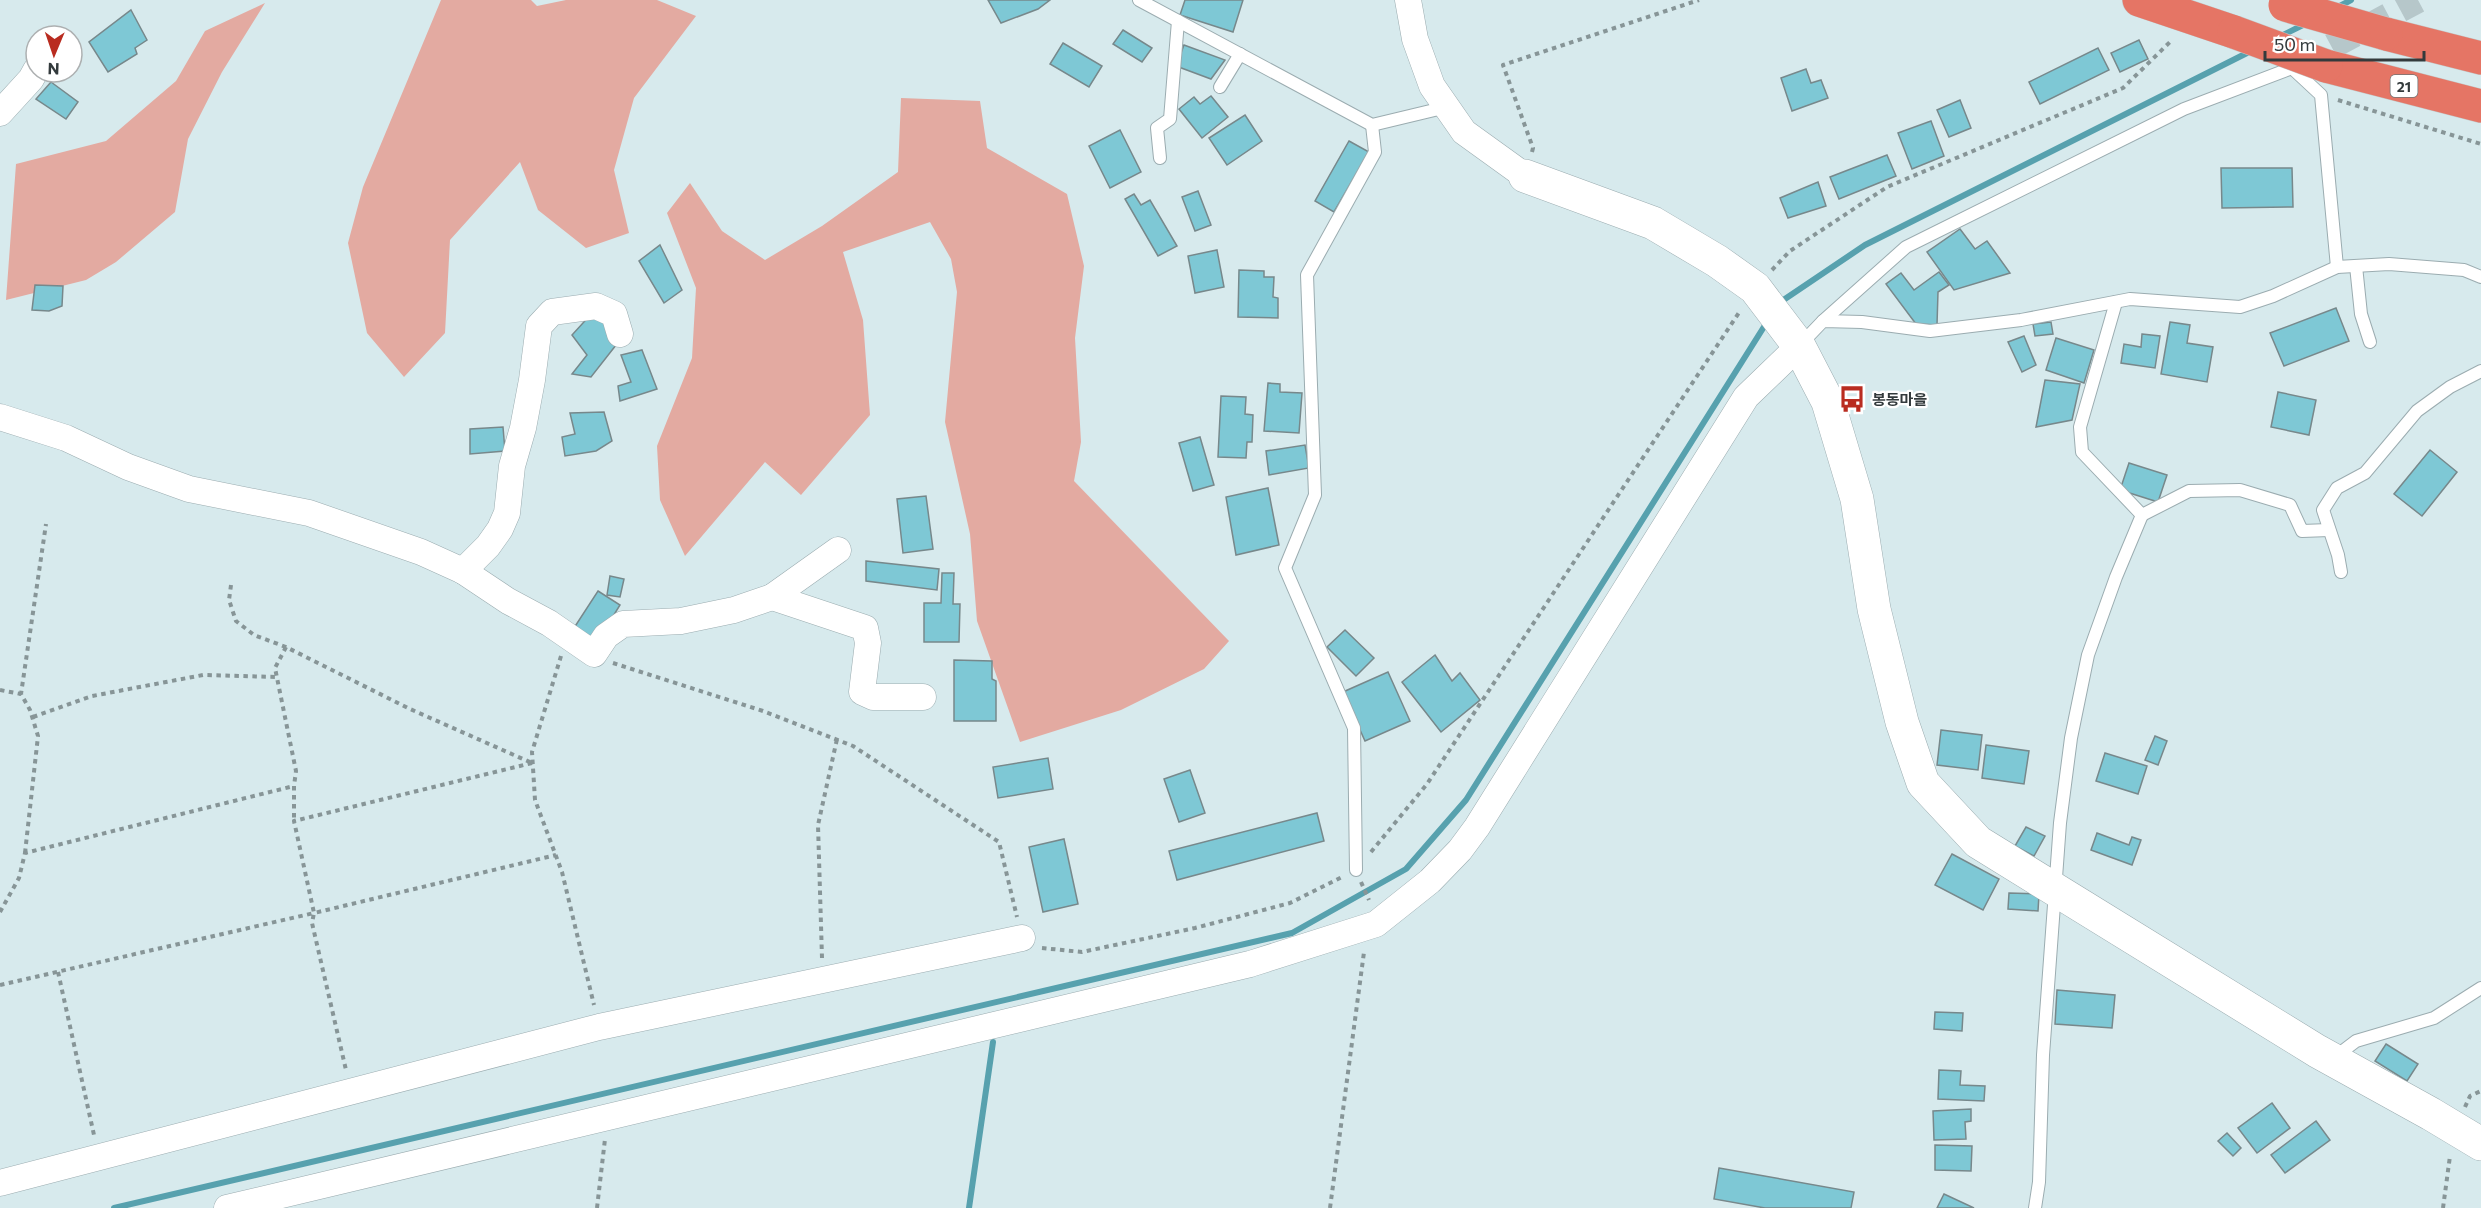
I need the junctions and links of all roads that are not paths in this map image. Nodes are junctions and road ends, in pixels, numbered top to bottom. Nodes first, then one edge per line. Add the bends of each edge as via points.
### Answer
1 (1139, 0) edge
2 (1408, 0) edge
3 (2139, 0) edge
4 (2277, 3) edge
5 (1178, 21) junction
6 (1240, 54) junction
7 (2481, 58) edge
8 (2324, 80) junction
9 (26, 84) edge
10 (1220, 87) dead end
11 (2481, 106) edge
12 (1447, 107) junction
13 (0, 113) edge
14 (1372, 125) junction
15 (1160, 158) dead end
16 (1525, 176) joint
17 (2356, 266) junction
18 (2337, 267) junction
19 (2481, 277) edge
20 (2116, 302) junction
21 (1822, 321) junction
22 (620, 334) dead end
23 (2370, 342) dead end
24 (1799, 346) junction
25 (2481, 371) edge
26 (0, 417) edge
27 (2142, 515) junction
28 (2329, 530) junction
29 (838, 550) dead end
30 (464, 571) junction
31 (2341, 572) dead end
32 (772, 597) junction
33 (923, 697) dead end
34 (1359, 876) road end
35 (2056, 890) junction
36 (1022, 938) road end
37 (2481, 988) edge
38 (2332, 1059) junction
39 (2481, 1144) edge
40 (0, 1183) edge
41 (227, 1208) edge
42 (2035, 1208) edge

1 - 5 lane
2 - 12 street via 1415,39 1432,86
3 - 8 highway, 21, bridge via 2234,32
4 - 7 highway, bridge
5 - 6 lane
5 - 15 lane via 1170,119 1157,128
6 - 10 lane
6 - 14 lane
8 - 11 highway, 21
8 - 18 lane
8 - 21 lane via 2292,68 2184,109 1906,247
9 - 13 street
12 - 14 lane
12 - 16 street via 1464,132
14 - 34 lane via 1375,152 1307,274 1315,495 1285,568 1354,729
16 - 24 street via 1653,223 1717,261 1755,288
17 - 18 lane
17 - 19 lane via 2389,264 2464,270
17 - 23 lane via 2361,314
18 - 20 lane via 2240,307 2130,299
20 - 21 lane via 2021,320 1930,331
20 - 27 lane via 2080,427 2082,452
21 - 24 lane
22 - 30 street via 614,314 596,306 552,312 539,327 527,409 512,466 507,513 488,546
24 - 35 street via 1828,402 1857,499 1874,609 1902,722 1923,783 1978,842
24 - 41 street via 1746,397 1477,827 1430,881 1375,917 1250,964
25 - 28 lane via 2417,411 2365,473 2337,488 2323,510
26 - 30 street via 66,438 128,467 189,489 309,513 367,531
27 - 28 lane via 2189,490 2240,490 2290,505 2302,531
27 - 35 lane via 2088,655 2071,738
28 - 31 lane
29 - 32 street
30 - 32 street via 594,654 606,636 622,624 681,621
32 - 33 street via 865,628 868,643 862,692 873,697
35 - 38 street
35 - 42 lane
36 - 40 street via 599,1027
37 - 38 lane via 2433,1018 2356,1041
38 - 39 street

